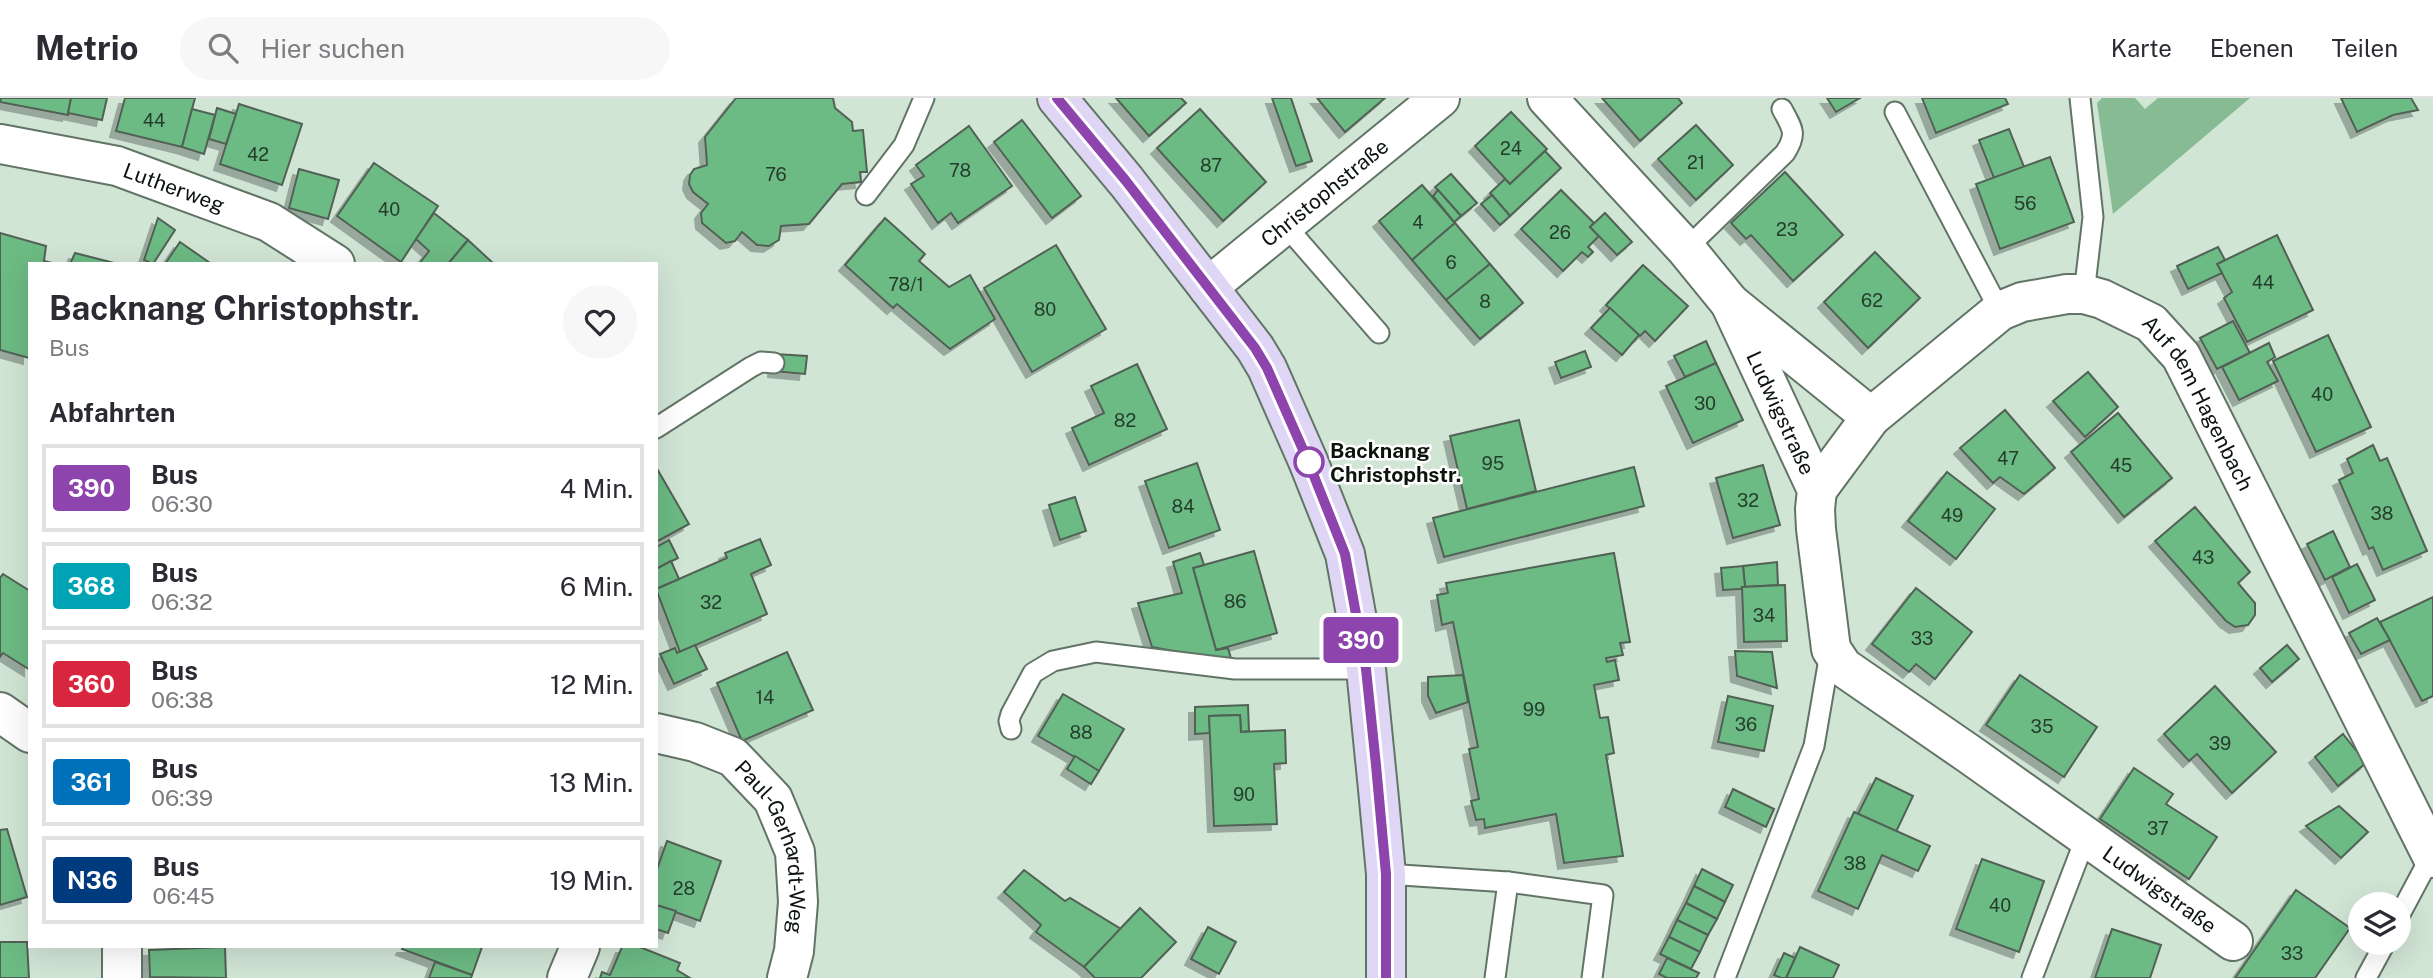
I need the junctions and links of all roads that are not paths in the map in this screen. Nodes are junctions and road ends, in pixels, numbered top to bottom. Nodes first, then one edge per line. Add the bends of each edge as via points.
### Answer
1 (924, 98) edge
2 (1057, 98) edge
3 (1440, 98) edge
4 (1547, 98) edge
5 (2080, 98) edge
6 (1782, 109) dead end
7 (1895, 112) dead end
8 (0, 144) edge
9 (866, 195) dead end
10 (1285, 225) junction
11 (1686, 249) junction
12 (332, 262) edge
13 (1208, 287) junction
14 (2084, 294) junction
15 (1730, 303) junction
16 (2000, 311) junction
17 (1379, 333) dead end
18 (775, 363) dead end
19 (1871, 417) junction
20 (658, 427) edge
21 (1817, 490) junction
22 (1831, 649) junction
23 (1366, 669) junction
24 (0, 712) edge
25 (1011, 729) dead end
26 (28, 732) edge
27 (658, 733) edge
28 (2086, 837) junction
29 (2432, 857) edge
30 (1386, 874) junction
31 (1508, 882) junction
32 (2411, 895) edge
33 (2233, 941) dead end
34 (122, 948) edge
35 (580, 948) edge
36 (2379, 955) edge
37 (122, 978) edge
38 (568, 978) edge
39 (786, 978) edge
40 (1386, 978) edge
41 (1495, 978) edge
42 (1592, 978) edge
43 (1726, 978) edge
44 (2032, 978) edge
45 (2367, 978) edge

1 - 9 lane via 904,145
2 - 13 street
3 - 10 street, Christophstraße
4 - 11 street, Ludwigstraße
5 - 14 lane via 2093,217
6 - 11 lane via 1793,130 1785,153
7 - 16 lane
8 - 12 street, Lutherweg via 117,166 269,222
10 - 13 street, Christophstraße
10 - 17 lane
11 - 15 street, Ludwigstraße
13 - 23 street via 1267,368 1308,461 1345,554
14 - 16 street, Auf dem Hagenbach via 2022,302
14 - 29 street, Auf dem Hagenbach via 2151,323 2181,356
15 - 19 street, Ludwigstraße
15 - 21 street, Ludwigstraße
16 - 19 street, Auf dem Hagenbach
18 - 20 lane via 751,367
19 - 21 street, Auf dem Hagenbach
21 - 22 street, Ludwigstraße via 1816,529
22 - 28 street, Ludwigstraße via 1843,667
22 - 43 lane, Ludwigstraße via 1814,746
23 - 25 lane via 1235,669 1096,652 1053,662 1033,673 1011,714
23 - 30 street
24 - 26 street
27 - 39 street, Paul-Gerhardt-Weg via 733,757 773,799 795,852 798,902 794,951
28 - 33 street, Ludwigstraße
28 - 44 lane, Ludwigstraße
29 - 32 lane, Auf dem Hagenbach
30 - 31 lane
30 - 40 street
31 - 41 lane
31 - 42 lane via 1604,895
34 - 37 street
35 - 38 street
36 - 45 lane

